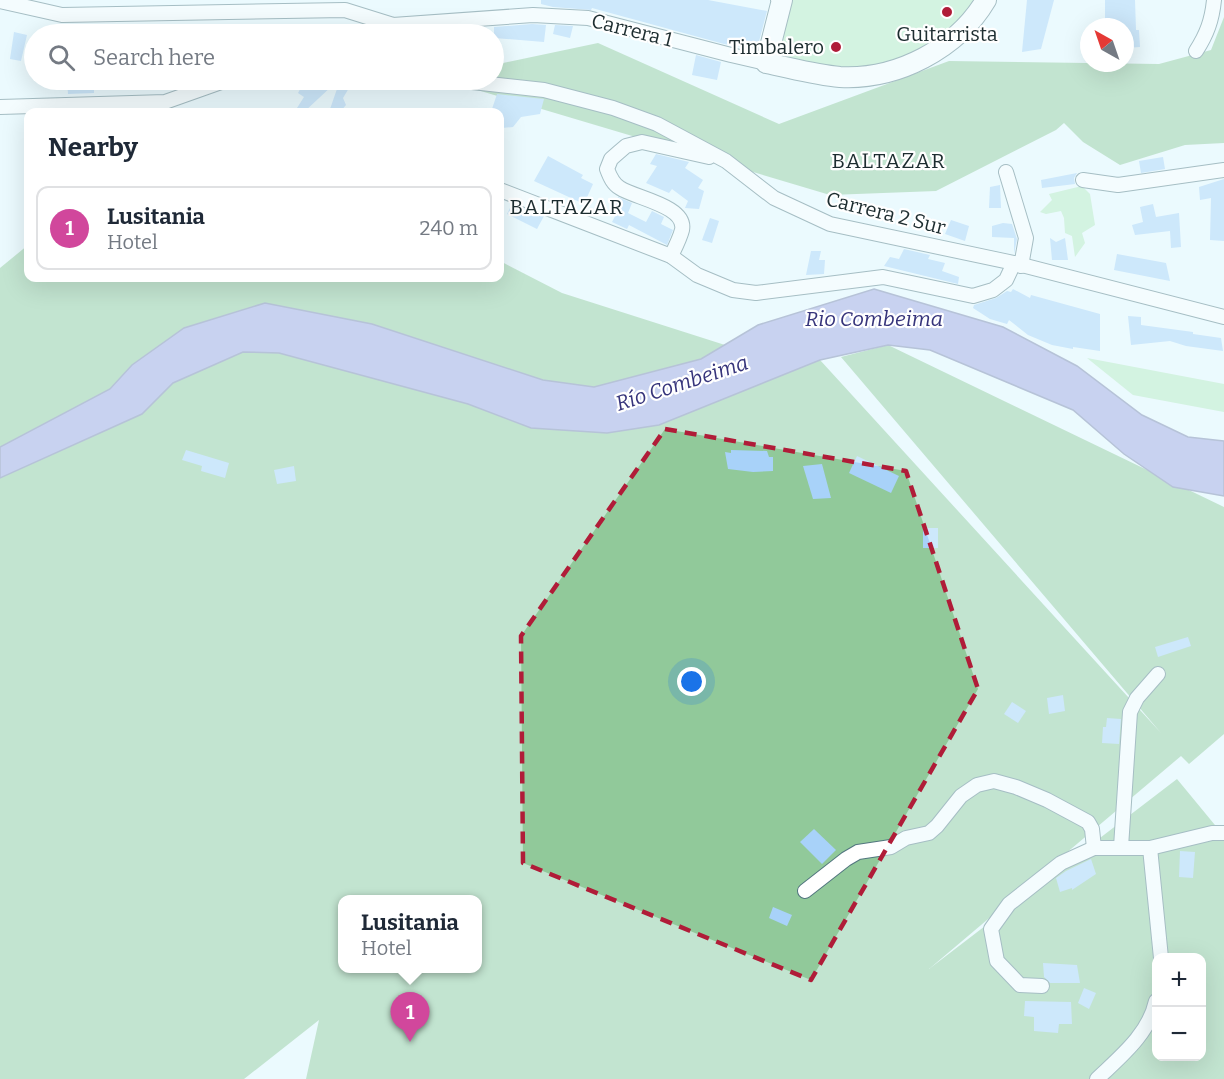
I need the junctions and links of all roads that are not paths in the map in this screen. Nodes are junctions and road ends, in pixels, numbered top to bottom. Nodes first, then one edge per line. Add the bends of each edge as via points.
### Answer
1 (782, 0) edge
2 (986, 0) edge
3 (1214, 0) edge
4 (0, 1) edge
5 (390, 24) edge
6 (407, 24) edge
7 (1196, 51) dead end
8 (766, 63) junction
9 (504, 86) edge
10 (199, 90) edge
11 (0, 107) edge
12 (726, 162) junction
13 (1224, 170) edge
14 (1006, 172) dead end
15 (1083, 180) dead end
16 (504, 192) edge
17 (671, 256) junction
18 (1017, 264) junction
19 (1224, 317) edge
20 (1158, 674) dead end
21 (1224, 832) edge
22 (1121, 847) junction
23 (1094, 848) junction
24 (1150, 848) junction
25 (805, 891) dead end
26 (1161, 953) edge
27 (1042, 986) dead end
28 (1155, 1007) edge
29 (1097, 1079) edge

1 - 8 street
2 - 8 street, Carrera 1 via 969,23 941,48 896,68 839,77
3 - 7 street via 1207,35
4 - 5 street, Carrera 1 via 62,15 345,10
6 - 8 street, Carrera 1 via 573,16
9 - 12 street, Carrera 2 Sur via 544,90 657,123
10 - 11 street via 165,102
12 - 17 street via 642,142 626,146 611,159 607,169 620,188 670,209 680,218 683,228
12 - 18 street, Carrera 2 Sur via 774,198 830,224
13 - 15 street via 1118,185
14 - 18 street via 1026,238
16 - 17 street
17 - 18 street via 697,275 749,293 884,277 973,296 993,290
18 - 19 street, Carrera 2 Sur
20 - 22 street via 1130,712
21 - 24 street
22 - 23 street
22 - 24 street
23 - 25 street via 1088,822 1047,800 994,781 977,785 961,796 929,833 906,838 891,847 858,852
23 - 27 street via 1061,863 1043,877 1009,904 991,929 997,961 1020,985
24 - 26 street
28 - 29 street via 1135,1043

